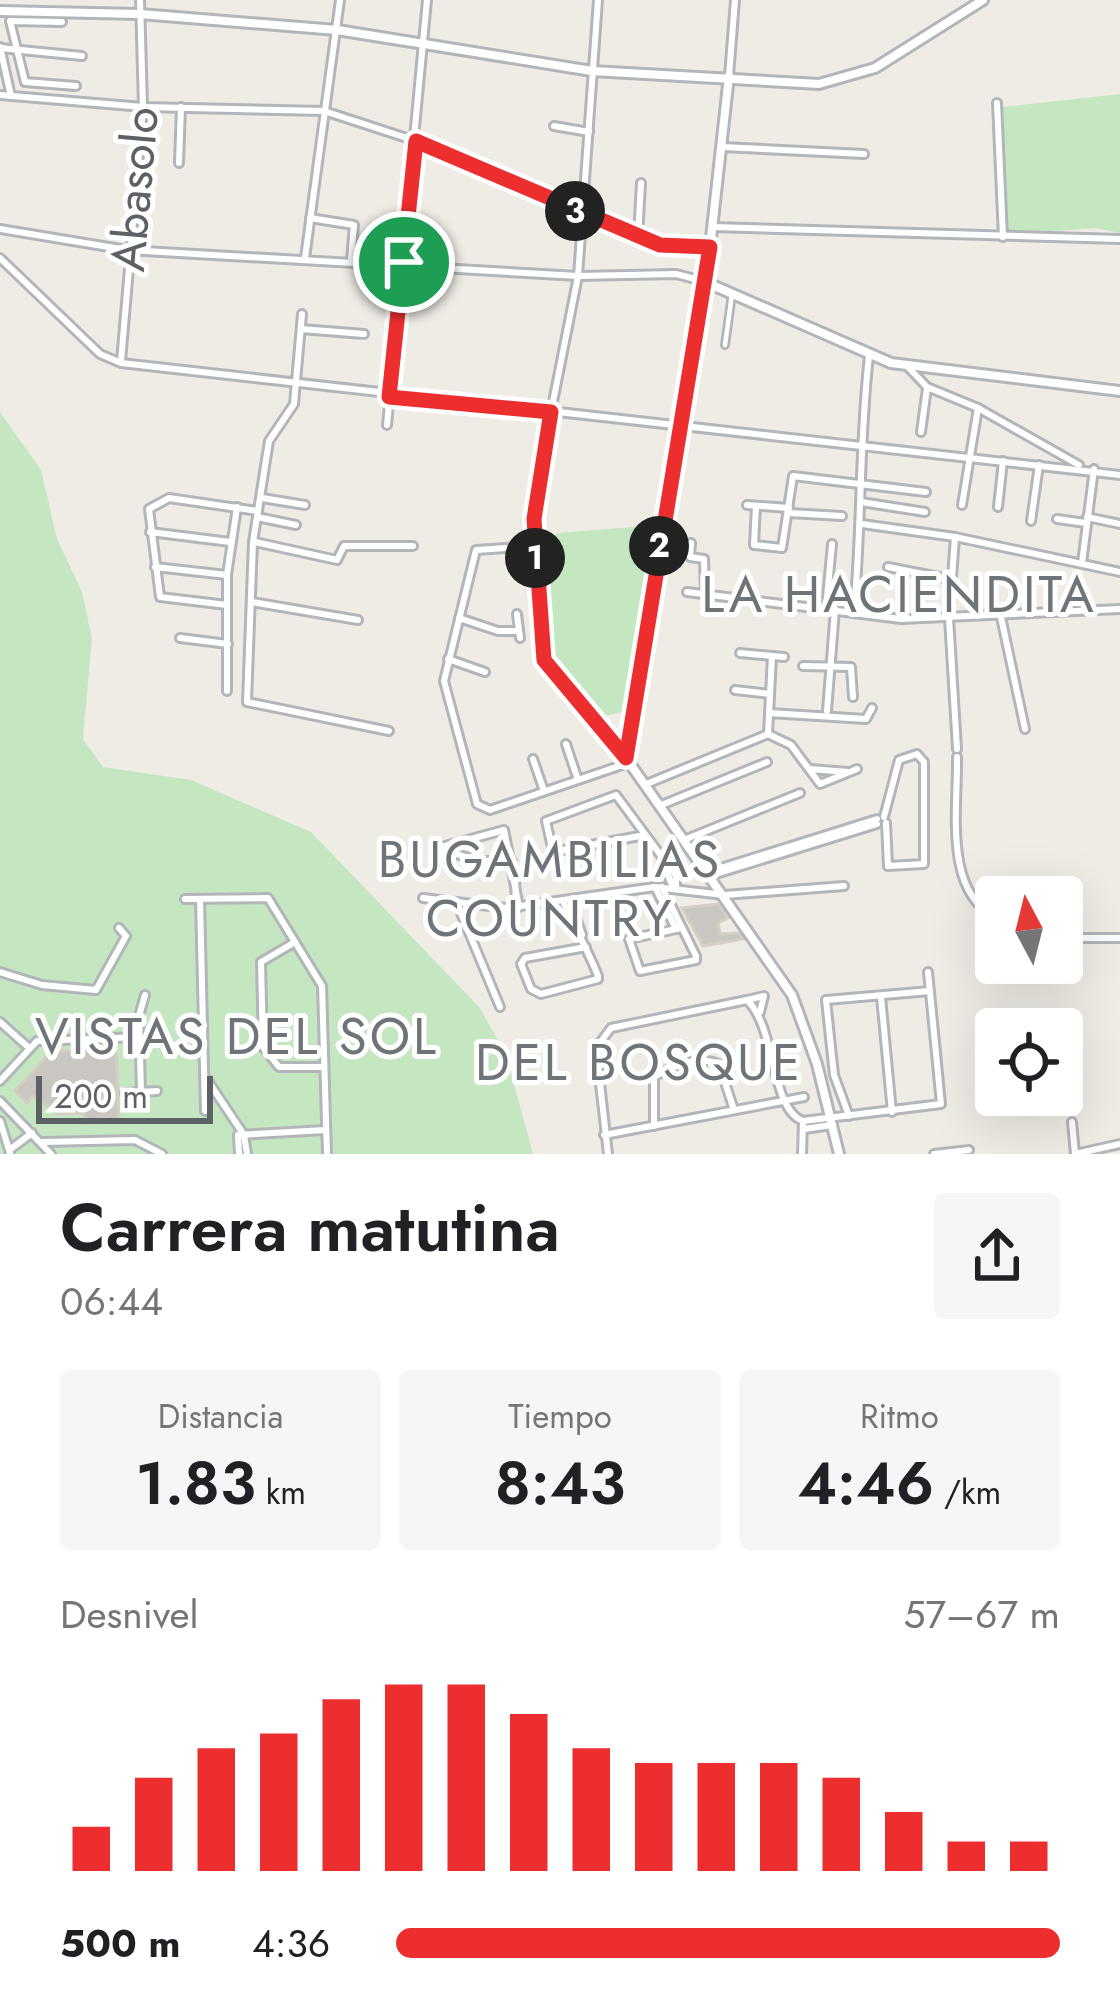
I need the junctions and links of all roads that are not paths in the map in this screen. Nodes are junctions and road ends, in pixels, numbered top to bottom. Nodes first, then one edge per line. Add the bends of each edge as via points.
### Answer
1 (140, 0) edge
2 (340, 0) edge
3 (427, 0) edge
4 (598, 0) edge
5 (735, 0) edge
6 (983, 0) edge
7 (0, 10) edge
8 (140, 14) junction
9 (62, 22) dead end
10 (337, 30) junction
11 (423, 44) junction
12 (0, 48) edge
13 (15, 48) junction
14 (82, 56) dead end
15 (592, 71) junction
16 (729, 76) junction
17 (76, 86) dead end
18 (0, 95) edge
19 (14, 99) junction
20 (997, 103) dead end
21 (181, 106) junction
22 (143, 107) junction
23 (324, 111) junction
24 (554, 126) dead end
25 (589, 132) junction
26 (416, 141) junction
27 (722, 146) junction
28 (864, 154) dead end
29 (179, 163) dead end
30 (641, 183) dead end
31 (583, 215) junction
32 (310, 218) junction
33 (713, 226) junction
34 (0, 229) edge
35 (638, 237) junction
36 (1003, 237) junction
37 (1120, 239) edge
38 (710, 247) junction
39 (127, 250) junction
40 (0, 258) edge
41 (305, 258) junction
42 (351, 260) junction
43 (404, 262) junction
44 (578, 276) junction
45 (703, 281) junction
46 (732, 294) junction
47 (302, 314) dead end
48 (302, 329) junction
49 (364, 334) dead end
50 (725, 345) dead end
51 (869, 356) junction
52 (121, 363) junction
53 (907, 366) junction
54 (297, 385) junction
55 (927, 387) junction
56 (1120, 392) edge
57 (389, 397) junction
58 (978, 408) junction
59 (551, 412) junction
60 (386, 425) dead end
61 (677, 426) junction
62 (921, 432) dead end
63 (859, 442) junction
64 (969, 457) junction
65 (1003, 461) junction
66 (1039, 465) junction
67 (1084, 468) junction
68 (1094, 469) junction
69 (1120, 476) edge
70 (860, 481) junction
71 (926, 492) dead end
72 (260, 498) junction
73 (861, 502) junction
74 (305, 505) dead end
75 (962, 505) dead end
76 (998, 506) dead end
77 (237, 507) junction
78 (789, 511) junction
79 (926, 512) dead end
80 (258, 514) junction
81 (842, 516) dead end
82 (1057, 519) dead end
83 (1087, 520) junction
84 (1031, 521) dead end
85 (862, 524) junction
86 (1120, 524) edge
87 (296, 525) dead end
88 (150, 532) junction
89 (955, 537) junction
90 (232, 542) junction
91 (253, 542) junction
92 (692, 543) dead end
93 (832, 544) dead end
94 (413, 546) dead end
95 (534, 546) junction
96 (1082, 563) junction
97 (155, 567) junction
98 (888, 567) dead end
99 (1120, 572) edge
100 (227, 575) junction
101 (951, 579) junction
102 (687, 592) dead end
103 (705, 594) junction
104 (252, 602) junction
105 (227, 605) junction
106 (830, 609) junction
107 (1120, 609) edge
108 (854, 611) junction
109 (517, 614) dead end
110 (949, 617) junction
111 (1001, 617) junction
112 (459, 618) junction
113 (358, 620) dead end
114 (180, 638) dead end
115 (228, 644) junction
116 (740, 653) dead end
117 (772, 656) junction
118 (784, 657) dead end
119 (448, 659) junction
120 (803, 666) dead end
121 (830, 667) junction
122 (485, 671) dead end
123 (735, 690) dead end
124 (227, 691) dead end
125 (770, 694) junction
126 (853, 697) dead end
127 (872, 708) dead end
128 (827, 711) dead end
129 (769, 713) junction
130 (1025, 729) dead end
131 (389, 731) dead end
132 (768, 734) junction
133 (566, 744) dead end
134 (533, 759) dead end
135 (627, 760) junction
136 (766, 762) dead end
137 (810, 769) junction
138 (578, 780) junction
139 (643, 785) junction
140 (544, 791) junction
141 (800, 794) dead end
142 (659, 806) junction
143 (881, 821) junction
144 (645, 836) junction
145 (684, 840) junction
146 (512, 861) junction
147 (709, 874) junction
148 (844, 886) dead end
149 (659, 887) junction
150 (675, 887) junction
151 (724, 895) junction
152 (200, 898) junction
153 (423, 898) dead end
154 (185, 899) dead end
155 (566, 900) junction
156 (975, 901) edge
157 (458, 905) junction
158 (517, 907) junction
159 (119, 928) dead end
160 (678, 929) junction
161 (1083, 938) edge
162 (1120, 938) edge
163 (296, 942) junction
164 (584, 943) junction
165 (0, 972) edge
166 (928, 972) dead end
167 (930, 991) junction
168 (145, 995) dead end
169 (880, 995) junction
170 (747, 1000) junction
171 (500, 1007) dead end
172 (760, 1012) junction
173 (0, 1022) edge
174 (140, 1037) junction
175 (29, 1048) junction
176 (323, 1067) junction
177 (204, 1075) junction
178 (1, 1076) edge
179 (157, 1091) dead end
180 (141, 1092) junction
181 (125, 1093) dead end
182 (804, 1097) dead end
183 (0, 1101) edge
184 (784, 1101) junction
185 (842, 1102) junction
186 (734, 1110) junction
187 (205, 1111) dead end
188 (892, 1112) junction
189 (852, 1118) junction
190 (831, 1120) junction
191 (0, 1121) edge
192 (1072, 1122) dead end
193 (803, 1125) junction
194 (654, 1126) junction
195 (326, 1130) junction
196 (32, 1133) junction
197 (240, 1133) junction
198 (604, 1135) junction
199 (43, 1142) junction
200 (1120, 1144) edge
201 (969, 1150) dead end
202 (10, 1153) edge
203 (51, 1154) edge
204 (162, 1154) edge
205 (243, 1154) edge
206 (327, 1154) edge
207 (608, 1154) edge
208 (802, 1154) edge
209 (838, 1154) edge
210 (934, 1154) edge
211 (1075, 1154) edge

1 - 8 street, Abasolo
2 - 10 street
3 - 11 street
4 - 15 street
5 - 16 street
6 - 16 street via 844,79
7 - 8 street
8 - 10 street
8 - 22 street, Abasolo
9 - 13 street via 10,21
10 - 11 street
10 - 23 street
11 - 15 street
11 - 26 street
12 - 13 street
12 - 19 street
13 - 14 street
13 - 17 street via 25,82
15 - 16 street
15 - 25 street
16 - 27 street
18 - 19 street
19 - 22 street
20 - 36 street
21 - 22 street
21 - 23 street
21 - 29 street
22 - 39 street, Abasolo
23 - 26 street
23 - 32 street
24 - 25 street
25 - 31 street
26 - 31 street
26 - 43 street
27 - 28 street
27 - 33 street
30 - 35 street
31 - 35 street
31 - 44 street
32 - 41 street
32 - 42 street via 354,225
33 - 36 street
33 - 38 street
34 - 39 street
35 - 38 street
36 - 37 street
38 - 45 street
39 - 41 street
39 - 52 street, Abasolo
40 - 52 street via 100,354
41 - 42 street
42 - 43 street
43 - 44 street
43 - 57 street
44 - 45 street
44 - 59 street
45 - 46 street
45 - 61 street
46 - 50 street
46 - 51 street
47 - 48 street
48 - 49 street
48 - 54 street
51 - 53 street
51 - 63 street
52 - 54 street
53 - 55 street
53 - 56 street
54 - 57 street
54 - 72 street via 291,413 269,441
55 - 58 street
55 - 62 street
57 - 59 street
57 - 60 street
58 - 64 street
58 - 67 street
59 - 61 street
59 - 95 street
61 - 63 street
61 - 135 street
63 - 64 street
63 - 70 street
64 - 65 street
64 - 75 street
65 - 66 street
65 - 76 street
66 - 67 street
66 - 84 street
67 - 68 street
68 - 69 street
68 - 83 street
70 - 71 street
70 - 73 street
70 - 78 street via 792,477
72 - 74 street
72 - 80 street
73 - 79 street
73 - 85 street
77 - 80 street
77 - 88 street via 162,498 149,509
77 - 90 street
78 - 78 street via 784,547 754,545 752,505
78 - 81 street
80 - 87 street
80 - 91 street
82 - 83 street
83 - 86 street
83 - 96 street
85 - 89 street
85 - 108 street
88 - 90 street
88 - 97 street
89 - 96 street
89 - 101 street
90 - 100 street
91 - 94 street via 337,560 344,546
91 - 104 street
92 - 103 street via 690,557 704,559
93 - 106 street
95 - 112 street via 476,550
95 - 135 street via 545,664
96 - 99 street
97 - 100 street
97 - 105 street via 162,598
98 - 101 street
100 - 105 street
101 - 110 street
102 - 103 street
103 - 106 street
104 - 113 street
104 - 131 street via 248,705
105 - 115 street
106 - 108 street
106 - 121 street
107 - 111 street
108 - 110 street
109 - 112 street via 519,634
110 - 111 street
110 - 156 street via 959,861
111 - 130 street
112 - 119 street
114 - 115 street
115 - 124 street
116 - 117 street
117 - 118 street
117 - 125 street
119 - 122 street
119 - 140 street via 444,681 478,804 490,810
120 - 121 street
121 - 126 street via 853,668
121 - 128 street
123 - 125 street
125 - 129 street
127 - 129 street via 866,719
129 - 132 street
132 - 137 street
132 - 139 street
133 - 138 street
134 - 140 street
135 - 138 street
135 - 139 street
136 - 142 street
137 - 137 street via 820,784 853,770
138 - 140 street
139 - 142 street
141 - 145 street
142 - 145 street
143 - 143 street via 888,866 925,863 924,762 917,754 899,760
143 - 147 street
144 - 144 street via 612,794 545,823 554,853
144 - 150 street
145 - 147 street
146 - 146 street via 502,830 438,849 478,861
146 - 158 street
147 - 151 street
148 - 151 street
149 - 150 street
149 - 155 street
149 - 160 street
150 - 151 street
151 - 190 street via 792,995
152 - 154 street
152 - 163 street via 268,898
152 - 177 street
153 - 157 street
155 - 158 street
155 - 164 street
157 - 158 street
157 - 171 street
159 - 165 street via 126,936 96,990
160 - 160 street via 696,960 643,972 629,939
161 - 162 street
163 - 176 street via 322,986
163 - 176 street via 261,965 263,1049 279,1067
164 - 164 street via 525,958 531,989 541,994 596,981
166 - 167 street
167 - 169 street
167 - 188 street via 943,1102
168 - 174 street
169 - 185 street via 826,1000
169 - 188 street
170 - 172 street
170 - 172 street via 764,996
170 - 198 street via 602,1035 596,1048
172 - 184 street
173 - 175 street
174 - 175 street via 44,1040
174 - 180 street
175 - 178 street
176 - 195 street
177 - 187 street
177 - 197 street
179 - 180 street
180 - 181 street
182 - 184 street
183 - 196 street
184 - 186 street
184 - 193 street
185 - 189 street
185 - 190 street
186 - 194 street
186 - 194 street via 718,1064 683,1065 655,1077
188 - 189 street
189 - 190 street
190 - 193 street
190 - 209 street
191 - 202 street
192 - 211 street
193 - 208 street
194 - 198 street
195 - 197 street
195 - 206 street
196 - 199 street
196 - 202 street
197 - 205 street
198 - 207 street
199 - 203 street
199 - 204 street via 124,1139
200 - 211 street
201 - 210 street

